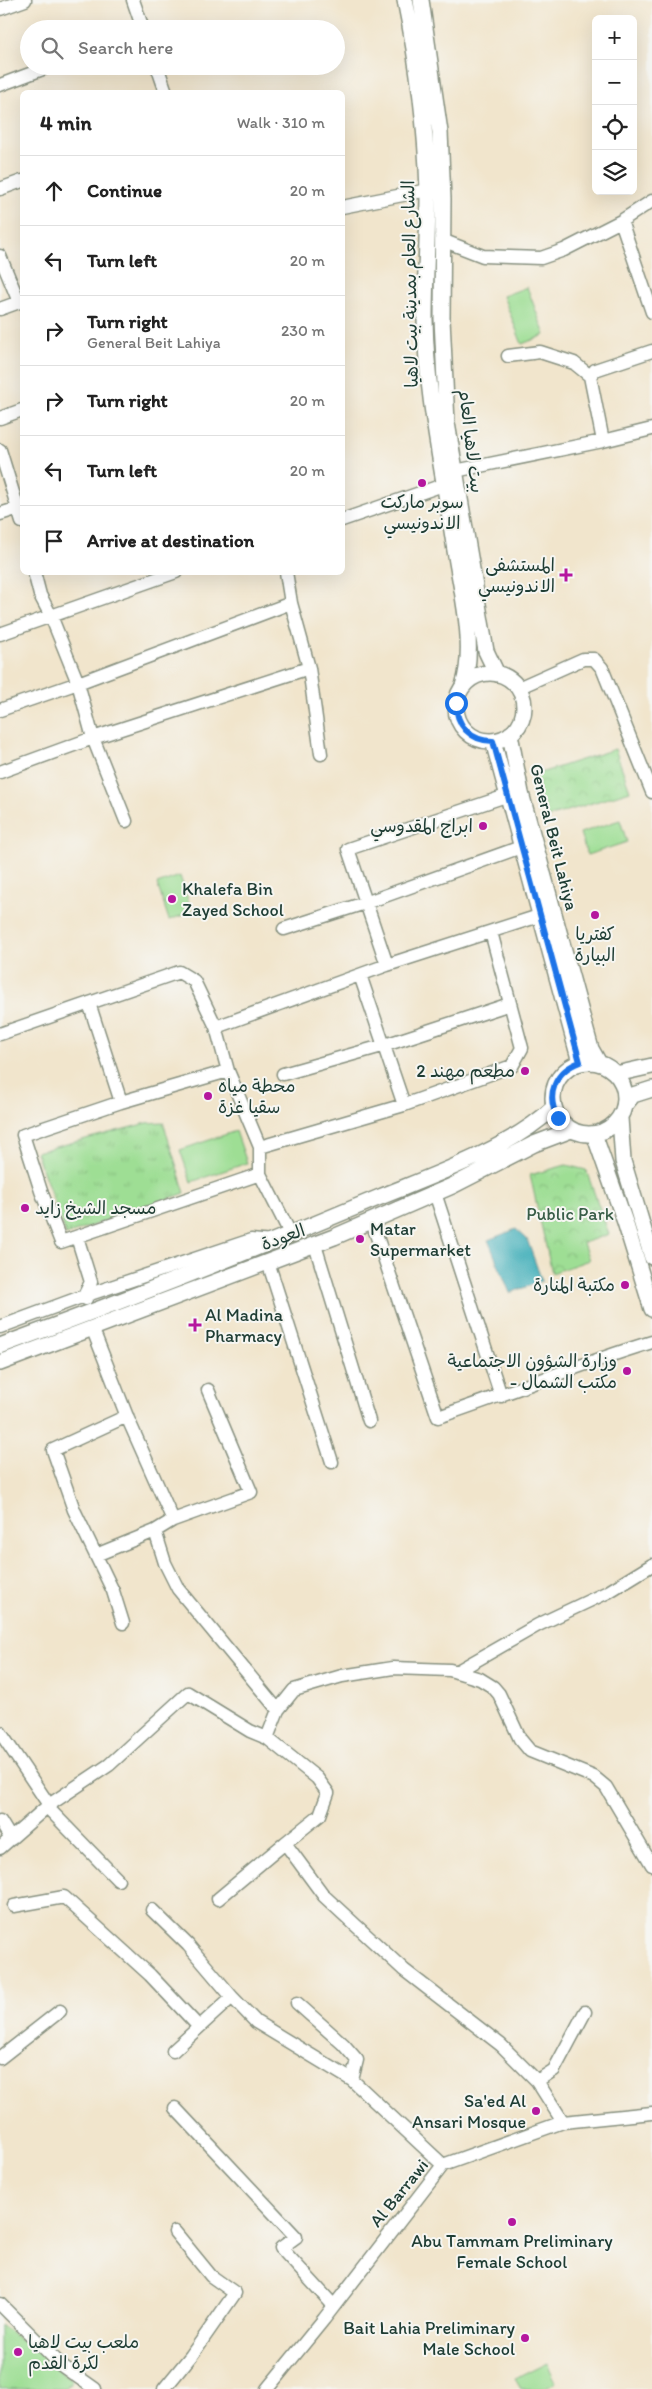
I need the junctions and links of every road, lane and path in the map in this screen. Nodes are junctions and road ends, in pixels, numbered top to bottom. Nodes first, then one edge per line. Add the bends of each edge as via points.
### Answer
1 (26, 0) edge
2 (133, 0) edge
3 (405, 0) edge
4 (422, 0) edge
5 (0, 8) edge
6 (140, 20) edge
7 (26, 75) edge
8 (160, 75) edge
9 (0, 84) edge
10 (165, 90) edge
11 (20, 182) edge
12 (0, 189) edge
13 (428, 190) junction
14 (652, 201) edge
15 (345, 206) edge
16 (621, 221) junction
17 (442, 240) junction
18 (0, 256) edge
19 (20, 299) edge
20 (20, 301) edge
21 (0, 310) edge
22 (652, 312) edge
23 (652, 352) edge
24 (508, 356) dead end
25 (590, 376) junction
26 (20, 411) edge
27 (0, 418) edge
28 (652, 429) edge
29 (603, 441) junction
30 (0, 450) edge
31 (455, 471) junction
32 (446, 484) junction
33 (20, 504) edge
34 (20, 507) edge
35 (0, 514) edge
36 (345, 519) edge
37 (35, 575) edge
38 (167, 575) edge
39 (287, 575) edge
40 (292, 603) junction
41 (51, 616) junction
42 (0, 634) edge
43 (309, 668) junction
44 (498, 674) junction
45 (78, 683) junction
46 (463, 686) junction
47 (518, 688) junction
48 (0, 710) edge
49 (510, 734) junction
50 (93, 738) junction
51 (493, 741) junction
52 (320, 754) dead end
53 (0, 772) edge
54 (652, 792) edge
55 (506, 796) junction
56 (126, 821) dead end
57 (521, 847) junction
58 (365, 903) junction
59 (539, 916) junction
60 (284, 929) dead end
61 (491, 932) junction
62 (386, 966) junction
63 (360, 975) junction
64 (89, 1003) junction
65 (510, 1004) junction
66 (216, 1027) junction
67 (0, 1034) edge
68 (382, 1046) junction
69 (580, 1062) junction
70 (598, 1063) junction
71 (652, 1066) edge
72 (228, 1071) junction
73 (282, 1074) dead end
74 (616, 1074) junction
75 (652, 1089) edge
76 (121, 1102) junction
77 (404, 1105) junction
78 (554, 1108) junction
79 (622, 1112) junction
80 (571, 1130) junction
81 (594, 1134) junction
82 (260, 1147) junction
83 (260, 1174) junction
84 (435, 1193) junction
85 (372, 1222) junction
86 (291, 1235) junction
87 (77, 1237) junction
88 (274, 1242) junction
89 (315, 1245) junction
90 (652, 1256) edge
91 (268, 1262) junction
92 (84, 1296) junction
93 (652, 1309) edge
94 (92, 1313) junction
95 (0, 1327) edge
96 (93, 1330) junction
97 (652, 1342) edge
98 (0, 1346) edge
99 (0, 1363) edge
100 (208, 1390) dead end
101 (501, 1396) junction
102 (127, 1416) junction
103 (369, 1421) dead end
104 (332, 1462) dead end
105 (173, 1520) junction
106 (155, 1530) junction
107 (96, 1555) junction
108 (652, 1565) edge
109 (123, 1623) dead end
110 (456, 1672) junction
111 (278, 1710) junction
112 (0, 1732) edge
113 (267, 1738) junction
114 (48, 1806) junction
115 (0, 1821) edge
116 (11, 1839) junction
117 (285, 1843) junction
118 (0, 1848) edge
119 (652, 1865) edge
120 (118, 1880) dead end
121 (218, 1899) dead end
122 (14, 1906) dead end
123 (152, 1910) dead end
124 (232, 1997) junction
125 (296, 2003) dead end
126 (60, 2011) dead end
127 (584, 2012) dead end
128 (199, 2027) junction
129 (173, 2051) dead end
130 (0, 2058) edge
131 (352, 2080) junction
132 (537, 2081) junction
133 (175, 2108) dead end
134 (652, 2113) edge
135 (563, 2122) junction
136 (443, 2165) junction
137 (175, 2232) dead end
138 (0, 2304) edge
139 (334, 2306) junction
140 (95, 2389) edge
141 (164, 2389) edge
142 (267, 2389) edge

1 - 5 street
2 - 6 street
3 - 13 main road, الشارع العام بمدينة بيت لاهيا via 415,48
4 - 17 main road, بيت لاهيا العام via 440,132
7 - 9 street
8 - 10 street
11 - 12 street
13 - 15 street
13 - 32 main road, الشارع العام بمدينة بيت لاهيا via 425,320 431,409
14 - 16 street
16 - 17 street via 541,258 483,256
16 - 22 street
17 - 31 main road, بيت لاهيا العام via 447,423
18 - 19 street
20 - 21 street
23 - 25 street via 595,370
24 - 25 street via 540,352 574,363
25 - 29 street
26 - 27 street
28 - 29 street
29 - 31 street
30 - 33 street
31 - 44 main road, بيت لاهيا العام via 486,651
32 - 36 street
32 - 46 main road, الشارع العام بمدينة بيت لاهيا via 467,633 467,673
34 - 35 street
37 - 41 street via 40,595
38 - 41 street
39 - 40 street
40 - 43 street
40 - 45 street
41 - 42 street
41 - 45 street
43 - 50 street
43 - 52 street
44 - 46 main road via 478,675
44 - 47 main road via 511,680
45 - 48 street
45 - 50 street
46 - 51 main road via 456,703 461,725 472,736
47 - 49 main road via 523,700 523,713
47 - 54 street via 583,659 594,659 602,668
49 - 51 main road
49 - 70 main road, General Beit Lahiya via 522,793 590,1049
50 - 53 street
50 - 56 street
51 - 55 main road, General Beit Lahiya
55 - 57 main road, General Beit Lahiya
55 - 58 street via 348,849
57 - 58 street
57 - 59 main road, General Beit Lahiya
58 - 60 street
58 - 62 street
59 - 61 street
59 - 69 main road, General Beit Lahiya
61 - 62 street
61 - 65 street
62 - 63 street
63 - 66 street
63 - 68 street
64 - 66 street via 179,972 194,980
64 - 67 street
64 - 76 street
65 - 68 street
65 - 77 street via 522,1048 512,1066
66 - 72 street
68 - 73 street
68 - 77 street
69 - 70 main road
69 - 78 main road via 569,1067 557,1079 553,1090
70 - 74 main road
71 - 74 main road
72 - 76 street
72 - 82 street
74 - 79 main road via 624,1087
75 - 79 main road via 634,1095
76 - 87 street via 23,1135 61,1242
77 - 82 street
78 - 80 main road via 558,1118
78 - 86 main road, العودة via 536,1125 472,1158
79 - 81 main road via 611,1127
79 - 90 main road via 623,1161
80 - 81 main road
80 - 84 main road, العودة via 534,1144
81 - 93 main road
82 - 83 street
83 - 86 street
83 - 87 street
84 - 85 main road, العودة
84 - 101 street
85 - 89 main road, العودة
85 - 101 street via 438,1417
86 - 88 main road, العودة
87 - 92 street via 91,1282
88 - 92 street via 251,1240
88 - 94 main road, العودة
89 - 91 main road, العودة
89 - 103 street
91 - 96 main road, العودة
91 - 104 street
92 - 94 street
92 - 95 street
94 - 98 main road, العودة
96 - 99 main road, العودة
96 - 102 street
97 - 101 street via 596,1359
100 - 105 street via 251,1492
102 - 105 street
102 - 107 street via 53,1450 74,1510
105 - 106 street
106 - 107 street
106 - 111 street via 178,1589
107 - 109 street via 113,1591
108 - 110 street via 608,1592 538,1626
110 - 111 street via 393,1668 342,1676 294,1690
110 - 119 street via 485,1681 493,1687 520,1739 530,1751 603,1784
111 - 113 street
112 - 114 street
113 - 114 street via 188,1693 109,1765
113 - 117 street via 317,1778 328,1793 320,1815
114 - 116 street
114 - 120 street
115 - 116 street
116 - 118 street
117 - 121 street
117 - 132 street via 324,1896 404,1970 501,2045
122 - 128 street via 64,1897 150,1975
123 - 124 street
124 - 128 street
124 - 131 street via 256,2022
125 - 131 street via 357,2060
126 - 130 street
127 - 132 street via 554,2070
128 - 129 street
131 - 136 street
132 - 135 street
133 - 139 street via 296,2237 281,2248
134 - 135 street, Al Barrawi
135 - 136 street, Al Barrawi
136 - 139 street, Al Barrawi
137 - 141 street via 211,2276 235,2293
138 - 140 street via 61,2365
139 - 142 street, Al Barrawi

